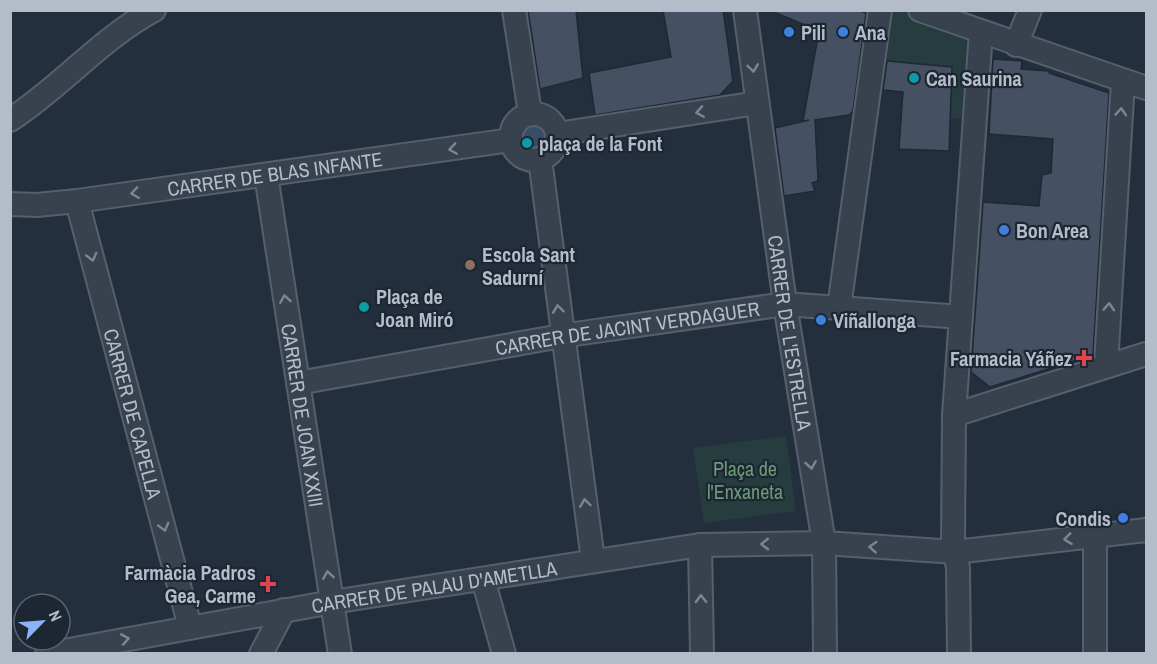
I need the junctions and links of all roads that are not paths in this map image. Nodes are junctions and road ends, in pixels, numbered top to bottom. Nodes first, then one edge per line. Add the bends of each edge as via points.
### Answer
1 (154, 10) edge
2 (514, 10) edge
3 (745, 10) edge
4 (880, 10) edge
5 (920, 10) edge
6 (1030, 10) edge
7 (120, 18) edge
8 (981, 32) junction
9 (1016, 45) junction
10 (1123, 81) junction
11 (1146, 88) edge
12 (758, 103) junction
13 (35, 104) junction
14 (530, 113) junction
15 (10, 120) edge
16 (556, 134) junction
17 (10, 135) edge
18 (511, 140) junction
19 (540, 159) junction
20 (266, 176) junction
21 (10, 189) edge
22 (77, 201) junction
23 (10, 204) edge
24 (38, 205) junction
25 (785, 304) junction
26 (839, 308) junction
27 (961, 317) junction
28 (561, 336) junction
29 (1146, 354) edge
30 (1106, 365) junction
31 (298, 383) junction
32 (954, 415) junction
33 (1146, 530) edge
34 (1095, 536) junction
35 (824, 543) junction
36 (700, 545) junction
37 (955, 552) junction
38 (593, 561) junction
39 (483, 579) junction
40 (332, 602) junction
41 (284, 610) junction
42 (190, 627) junction
43 (47, 654) edge
44 (261, 654) edge
45 (340, 654) edge
46 (504, 654) edge
47 (702, 654) edge
48 (825, 654) edge
49 (959, 654) edge
50 (1095, 654) edge

1 - 7 street
2 - 14 street
3 -> 12 street, CARRER DE L'ESTRELLA
4 - 26 street
5 - 8 street
6 - 9 street
7 - 13 street
8 - 9 street
8 - 27 street
9 - 10 street
10 - 11 street
30 -> 10 street
12 -> 16 street
12 - 25 street, CARRER DE L'ESTRELLA
13 - 15 street
13 - 17 street
14 - 16 street via 548,118
14 - 18 street via 513,125
16 - 19 street via 551,152
18 - 19 street via 521,156
18 -> 20 street, CARRER DE BLAS INFANTE
28 -> 19 street
20 -> 22 street, CARRER DE BLAS INFANTE
31 -> 20 street, CARRER DE JOAN XXIII
21 - 24 street
22 - 24 street, CARRER DE BLAS INFANTE
22 -> 42 street, CARRER DE CAPELLA
23 - 24 street, CARRER DE BLAS INFANTE
25 - 26 street, CARRER DE JACINT VERDAGUER
25 - 28 street, CARRER DE JACINT VERDAGUER
25 -> 35 street, CARRER DE L'ESTRELLA
26 - 27 street, CARRER DE JACINT VERDAGUER
27 - 32 street
28 - 31 street, CARRER DE JACINT VERDAGUER
38 -> 28 street
29 - 30 street
30 - 32 street
40 -> 31 street, CARRER DE JOAN XXIII
32 - 37 street
33 - 34 street, CARRER DE PALAU D'AMETLLA
34 -> 37 street, CARRER DE PALAU D'AMETLLA
34 - 50 street
35 -> 36 street, CARRER DE PALAU D'AMETLLA
37 -> 35 street, CARRER DE PALAU D'AMETLLA
35 - 48 street, CARRER DE L'ESTRELLA
36 - 38 street, CARRER DE PALAU D'AMETLLA
47 -> 36 street
37 - 49 street
38 - 39 street, CARRER DE PALAU D'AMETLLA
39 - 40 street, CARRER DE PALAU D'AMETLLA
39 - 46 street
40 - 41 street, CARRER DE PALAU D'AMETLLA
40 - 45 street, CARRER DE JOAN XXIII
41 - 42 street, CARRER DE PALAU D'AMETLLA
41 - 44 street
43 -> 42 street, CARRER DE PALAU D'AMETLLA

